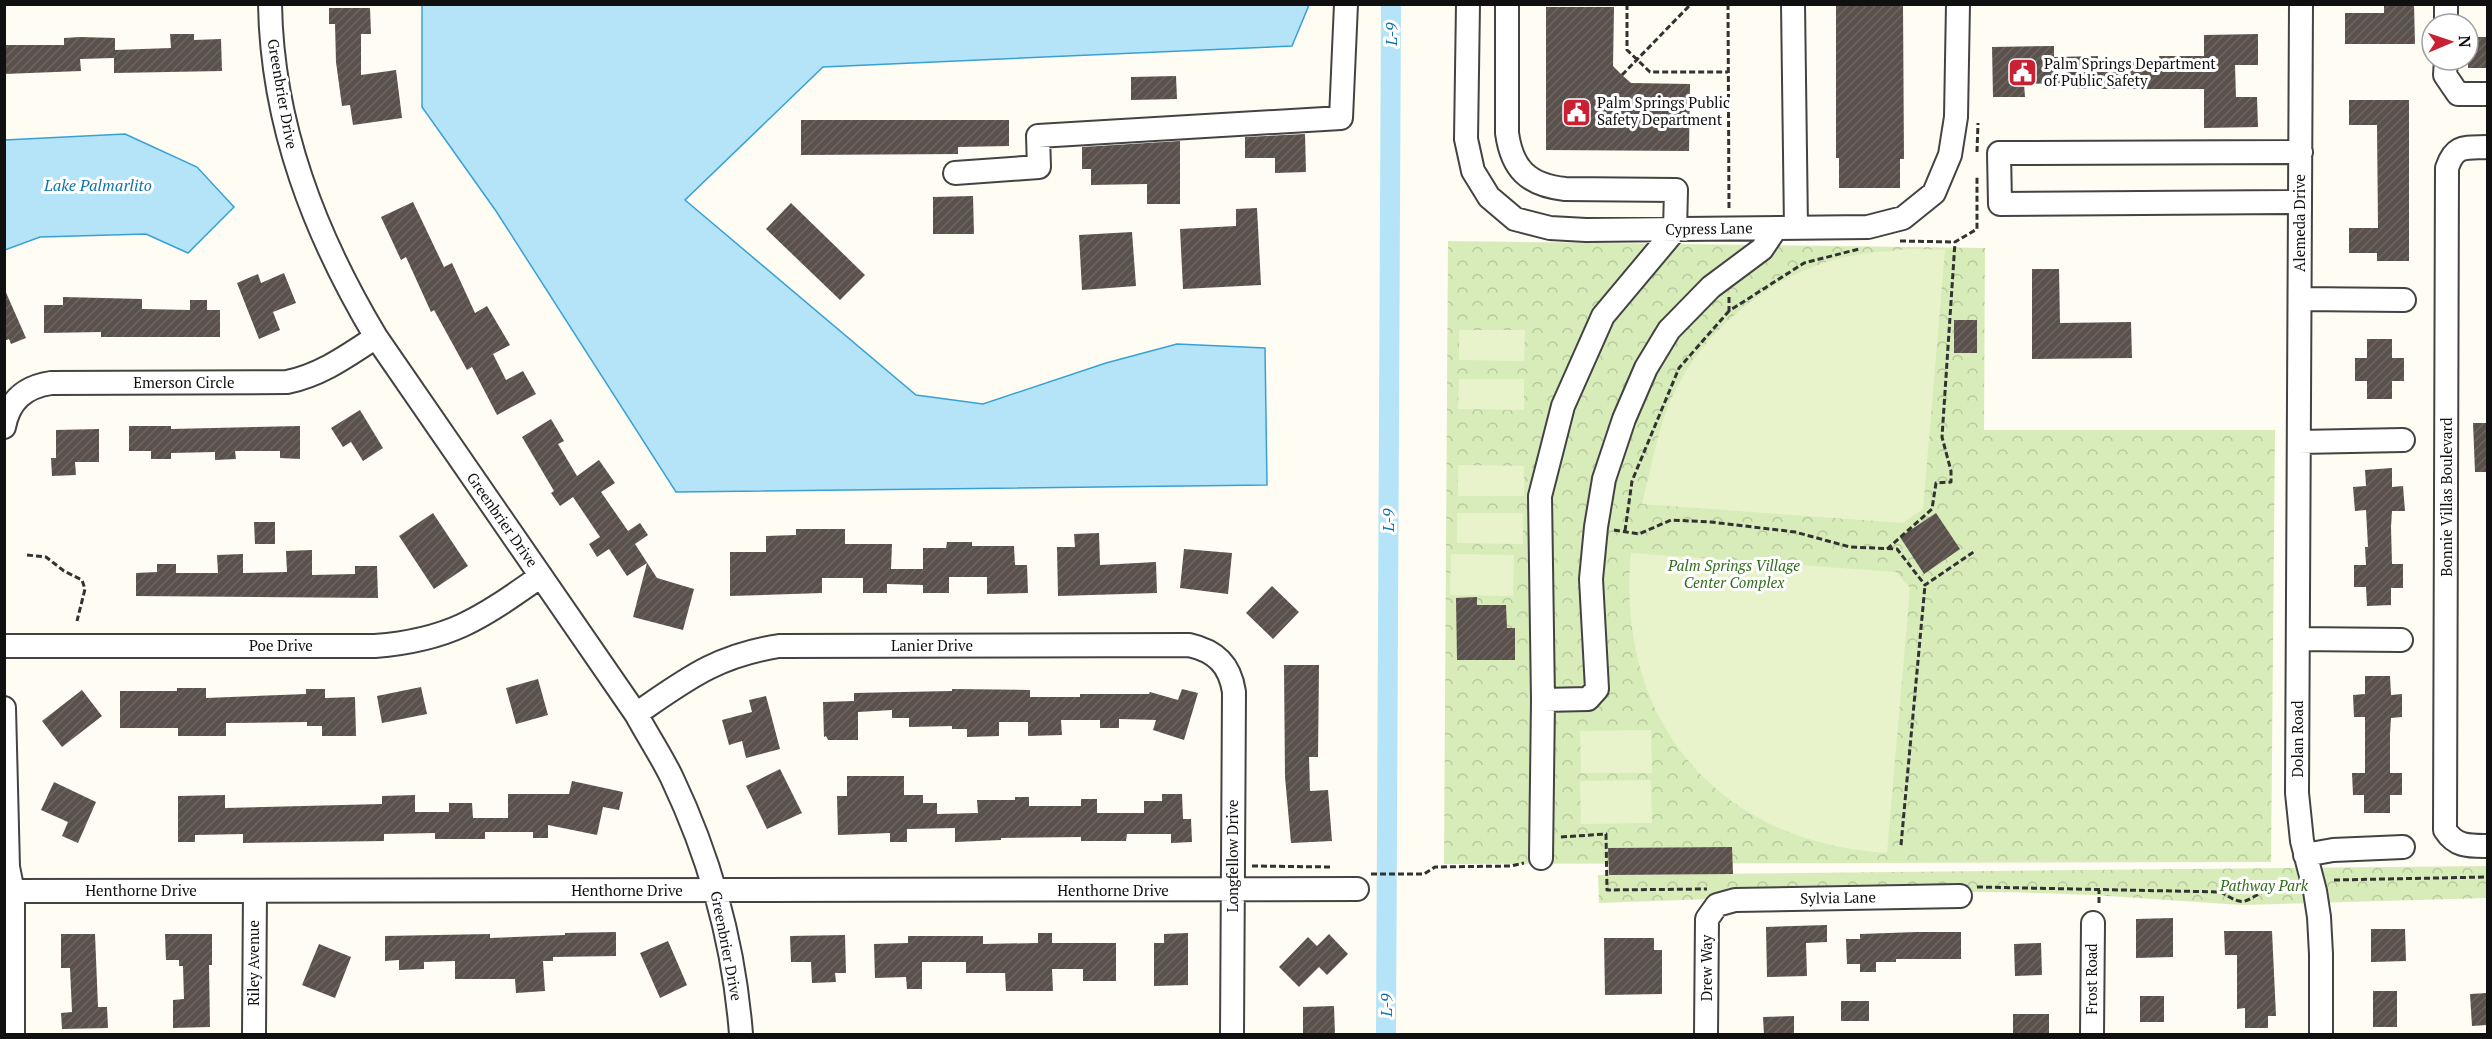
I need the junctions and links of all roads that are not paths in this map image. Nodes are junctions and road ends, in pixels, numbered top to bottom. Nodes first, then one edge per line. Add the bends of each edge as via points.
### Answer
1 (270, 4) edge
2 (1346, 4) edge
3 (1468, 4) edge
4 (1507, 4) edge
5 (1793, 4) edge
6 (1958, 4) edge
7 (2301, 4) edge
8 (2445, 72) edge
9 (2487, 94) edge
10 (2487, 147) edge
11 (2301, 152) junction
12 (955, 172) dead end
13 (2300, 202) junction
14 (1786, 228) junction
15 (1675, 230) junction
16 (2300, 299) junction
17 (2404, 300) dead end
18 (376, 337) junction
19 (4, 427) edge
20 (2403, 440) dead end
21 (2299, 442) junction
22 (541, 576) junction
23 (2298, 639) junction
24 (2401, 640) dead end
25 (4, 646) edge
26 (1232, 678) joint
27 (1543, 700) junction
28 (4, 708) edge
29 (636, 714) junction
30 (2487, 846) edge
31 (1541, 847) road end
32 (2403, 847) dead end
33 (2305, 855) junction
34 (1363, 882) road end
35 (1233, 890) junction
36 (255, 891) junction
37 (716, 891) junction
38 (9, 892) edge
39 (1968, 892) road end
40 (1716, 897) joint
41 (2093, 923) dead end
42 (13, 1035) edge
43 (254, 1035) edge
44 (741, 1035) edge
45 (1232, 1035) edge
46 (1706, 1035) edge
47 (2092, 1035) edge
48 (2321, 1035) edge

1 - 18 street, Greenbrier Drive via 272,47 291,153 324,242
2 - 12 street via 1341,118 1038,136 1039,167
3 - 15 street, Cypress Lane via 1466,139 1473,171 1489,197 1515,219 1550,228
4 - 15 street via 1507,133 1518,167 1547,187 1676,190
5 - 14 street
6 - 14 street, Cypress Lane via 1956,117 1950,155 1934,193 1903,218 1868,227
7 - 11 street, Alemeda Drive
8 - 9 street via 2458,94
10 - 30 street, Bonnie Villas Boulevard via 2462,148 2451,155 2447,168 2445,806 2445,830 2452,841
11 - 13 street, Alemeda Drive
11 - 13 street via 1999,153 2000,204
13 - 16 street, Alemeda Drive
14 - 15 street, Cypress Lane
14 - 27 street via 1711,287 1669,330 1646,368 1608,469 1596,527 1591,579 1597,689 1588,699
15 - 27 street via 1603,315 1563,406 1540,496
16 - 17 street
16 - 21 street, Alemeda Drive
18 - 19 street, Emerson Circle via 328,368 287,382 37,385 14,401
18 - 22 street, Greenbrier Drive
20 - 21 street
21 - 23 street, Dolan Road
22 - 25 street, Poe Drive via 464,626 406,643
22 - 29 street, Greenbrier Drive
23 - 24 street
23 - 33 street, Dolan Road via 2297,793
26 - 29 street, Lanier Drive via 1216,655 1190,645 780,646 724,659 699,671
26 - 35 street, Longfellow Drive
27 - 31 street
28 - 38 street
29 - 37 street, Greenbrier Drive via 685,806
32 - 33 street
33 - 48 street, Dolan Road via 2319,917
34 - 35 street, Henthorne Drive
35 - 37 street, Henthorne Drive
35 - 45 street, Longfellow Drive
36 - 37 street, Henthorne Drive
36 - 38 street, Henthorne Drive
36 - 43 street, Riley Avenue
37 - 44 street, Greenbrier Drive via 730,948
38 - 42 street
39 - 40 street, Sylvia Lane via 1735,900
40 - 46 street, Drew Way via 1707,919
41 - 47 street, Frost Road

